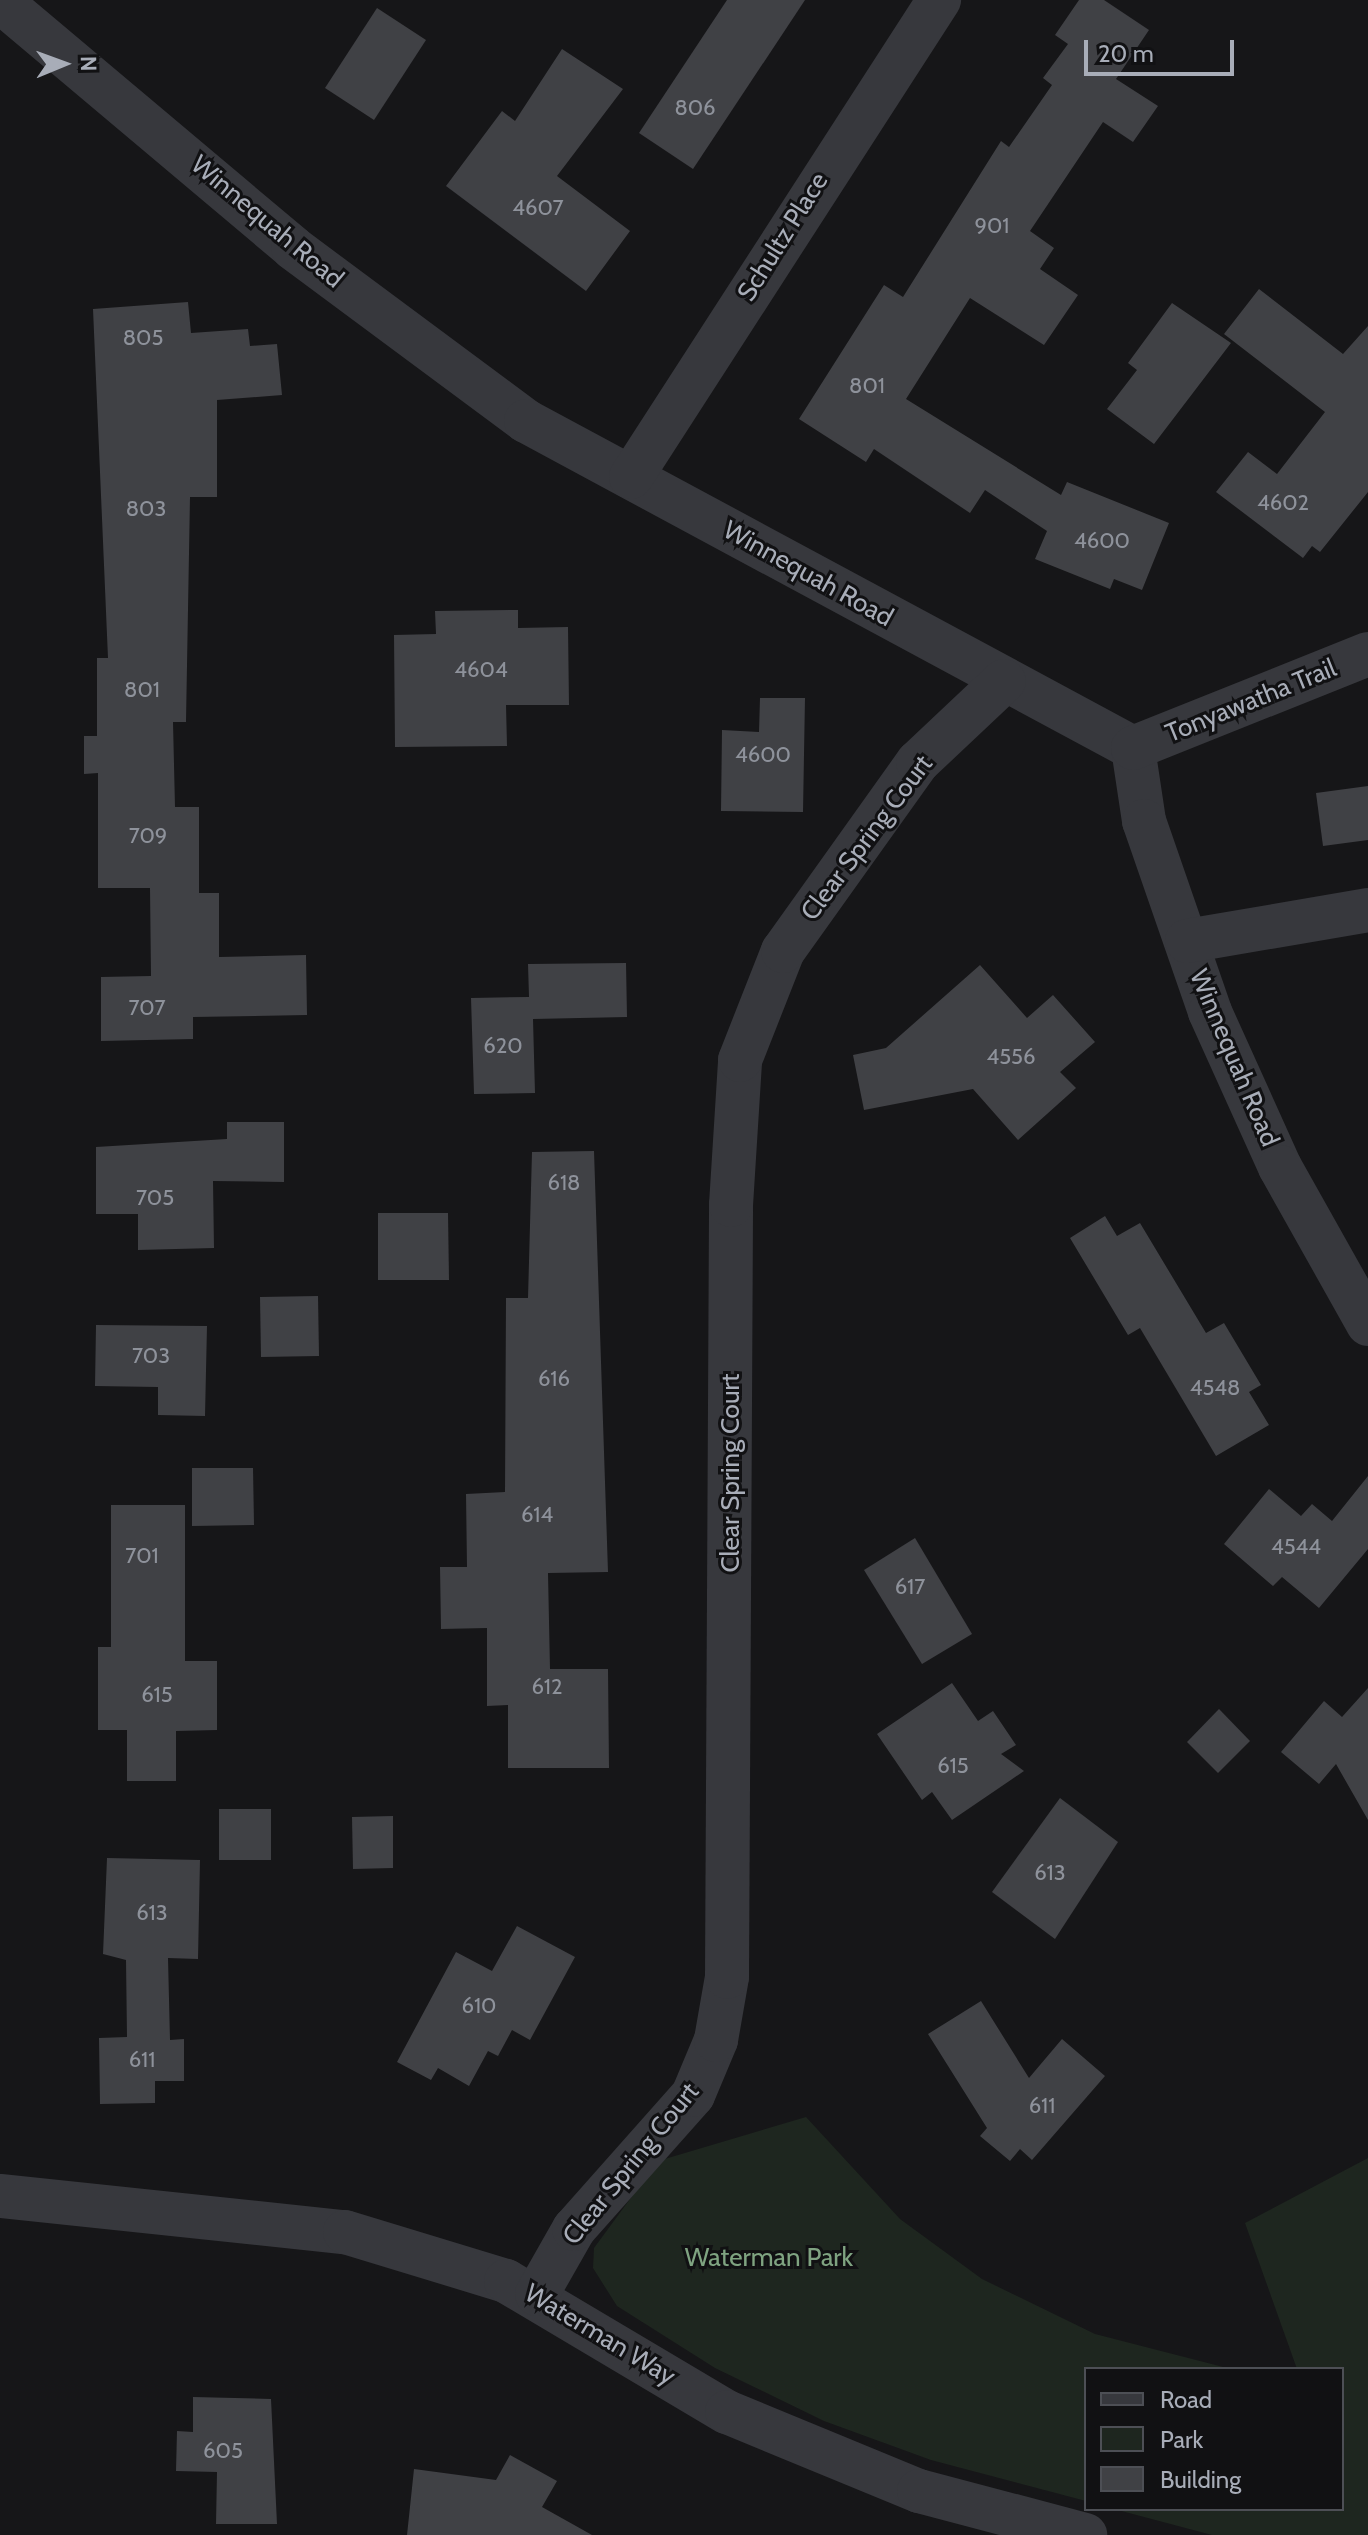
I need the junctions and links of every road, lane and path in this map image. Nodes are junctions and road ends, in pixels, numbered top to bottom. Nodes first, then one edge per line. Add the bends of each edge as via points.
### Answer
1 (939, 0) edge
2 (0, 1) edge
3 (631, 477) junction
4 (1368, 654) edge
5 (1004, 681) junction
6 (1133, 748) junction
7 (1368, 910) edge
8 (1187, 941) junction
9 (1368, 1324) edge
10 (0, 2196) edge
11 (537, 2294) junction
12 (1085, 2535) edge

1 - 3 street, Schultz Place
2 - 3 street, Winnequah Road via 414,341 526,421
3 - 5 street, Winnequah Road
4 - 6 street, Tonyawatha Trail
5 - 6 street, Winnequah Road
5 - 11 street, Clear Spring Court via 918,762 783,951 740,1060 731,1205 727,1977 716,2040 693,2095 574,2229
6 - 8 street, Winnequah Road via 1144,821
7 - 8 street
8 - 9 street, Winnequah Road via 1210,1012 1280,1167
10 - 11 street, Waterman Way via 345,2232
11 - 12 street, Waterman Way via 727,2412 919,2491

